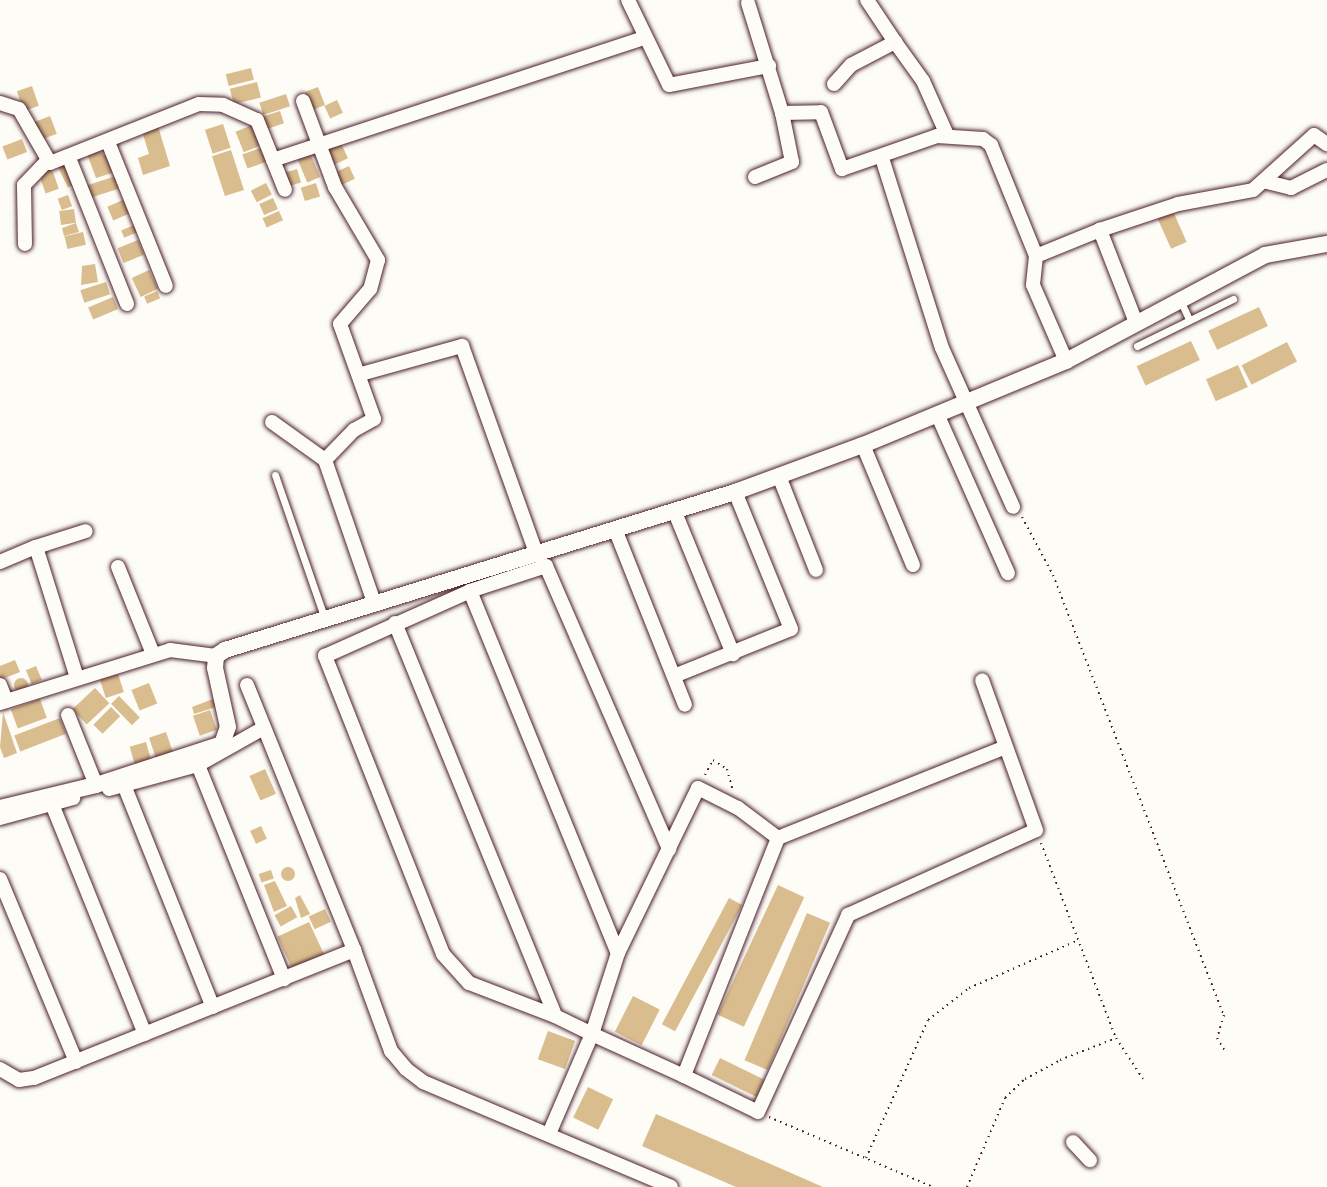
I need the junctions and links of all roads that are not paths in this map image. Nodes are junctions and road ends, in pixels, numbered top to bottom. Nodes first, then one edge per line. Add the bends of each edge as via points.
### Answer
1 (628, 0) edge
2 (867, 0) edge
3 (748, 3) dead end
4 (644, 38) junction
5 (895, 42) junction
6 (769, 66) junction
7 (834, 84) dead end
8 (303, 101) dead end
9 (0, 103) edge
10 (782, 113) junction
11 (947, 135) junction
12 (108, 142) junction
13 (1327, 144) edge
14 (320, 146) junction
15 (69, 158) junction
16 (882, 158) junction
17 (273, 160) junction
18 (46, 162) junction
19 (1327, 170) edge
20 (755, 177) dead end
21 (1268, 182) junction
22 (285, 190) dead end
23 (1100, 230) junction
24 (25, 244) dead end
25 (1327, 244) edge
26 (1036, 256) junction
27 (166, 286) dead end
28 (1233, 299) dead end
29 (1181, 302) junction
30 (127, 304) dead end
31 (1189, 319) junction
32 (1134, 320) junction
33 (1137, 346) dead end
34 (1066, 361) junction
35 (362, 374) junction
36 (967, 406) junction
37 (938, 416) junction
38 (272, 422) dead end
39 (863, 445) junction
40 (325, 460) junction
41 (275, 475) dead end
42 (779, 476) junction
43 (735, 492) junction
44 (1013, 507) road end
45 (674, 510) junction
46 (615, 530) junction
47 (86, 531) dead end
48 (36, 547) junction
49 (537, 555) junction
50 (0, 562) edge
51 (913, 565) dead end
52 (118, 567) dead end
53 (816, 570) dead end
54 (1008, 573) dead end
55 (470, 591) junction
56 (375, 605) junction
57 (326, 621) junction
58 (395, 623) junction
59 (153, 654) junction
60 (733, 654) junction
61 (216, 656) junction
62 (674, 676) junction
63 (77, 678) junction
64 (982, 680) dead end
65 (0, 685) edge
66 (246, 685) dead end
67 (3, 702) edge
68 (685, 705) dead end
69 (68, 715) dead end
70 (262, 729) junction
71 (1006, 747) junction
72 (198, 765) junction
73 (124, 784) junction
74 (96, 785) junction
75 (52, 804) junction
76 (0, 808) edge
77 (0, 818) edge
78 (778, 838) junction
79 (669, 849) junction
80 (0, 879) edge
81 (354, 951) junction
82 (618, 953) junction
83 (284, 979) junction
84 (213, 1007) junction
85 (555, 1016) junction
86 (145, 1034) junction
87 (592, 1034) junction
88 (76, 1062) junction
89 (0, 1069) edge
90 (684, 1076) junction
91 (549, 1134) junction
92 (1072, 1142) dead end
93 (1090, 1160) dead end
94 (671, 1187) edge

1 - 4 street
2 - 5 street
3 - 6 street
4 - 6 street via 663,81 673,87
4 - 14 street
5 - 7 street via 851,65
5 - 11 street via 923,81
6 - 10 street
8 - 14 street
9 - 18 street via 21,113
10 - 16 street via 821,112 842,169
10 - 20 street via 792,162
11 - 16 street
11 - 26 street via 982,139 991,145
12 - 15 street
12 - 17 street via 207,102 253,115
12 - 27 street
13 - 21 street via 1314,135
14 - 17 street
14 - 35 street via 344,205 378,260 370,289 340,324
15 - 18 street
15 - 30 street
16 - 36 street via 942,348
17 - 22 street
18 - 24 street via 24,185
19 - 21 street via 1291,188
21 - 23 street via 1178,204
23 - 26 street
23 - 32 street
25 - 29 street via 1265,255
26 - 34 street via 1033,285
28 - 31 lane
29 - 31 lane
29 - 32 street
31 - 33 lane
32 - 34 street
34 - 36 street
35 - 40 street via 374,419 354,430
35 - 49 street via 462,346
36 - 37 street
36 - 44 street
37 - 39 street
37 - 54 street
38 - 40 street
39 - 42 street
39 - 51 street
40 - 56 street
41 - 57 lane
42 - 43 street
42 - 53 street
43 - 45 street
43 - 60 street via 791,629
45 - 46 street
45 - 60 street
46 - 49 street
46 - 62 street
47 - 48 street
48 - 50 street
48 - 63 street
49 - 56 street
52 - 59 street
55 - 58 street
55 - 79 street via 546,566
55 - 82 street
56 - 57 street
57 - 61 street
58 - 85 street
58 - 85 street via 329,652 325,661 443,954 469,983
59 - 61 street via 183,648
59 - 63 street
60 - 62 street
61 - 74 street via 228,727 222,744
62 - 68 street
63 - 67 street
64 - 71 street
65 - 67 street
66 - 70 street
69 - 74 street
70 - 72 street
70 - 81 street
71 - 78 street
71 - 90 street via 1036,830 848,915 758,1112
72 - 73 street
72 - 83 street
73 - 75 street
73 - 84 street
74 - 76 street
75 - 77 street
75 - 86 street
78 - 79 street via 738,808 698,788
78 - 90 street
79 - 82 street
80 - 88 street
81 - 83 street
81 - 91 street via 391,1051 406,1069 423,1082
82 - 87 street
83 - 84 street
84 - 86 street
85 - 87 street
86 - 88 street
87 - 90 street
87 - 91 street
88 - 89 street via 19,1080
91 - 94 street
92 - 93 street

